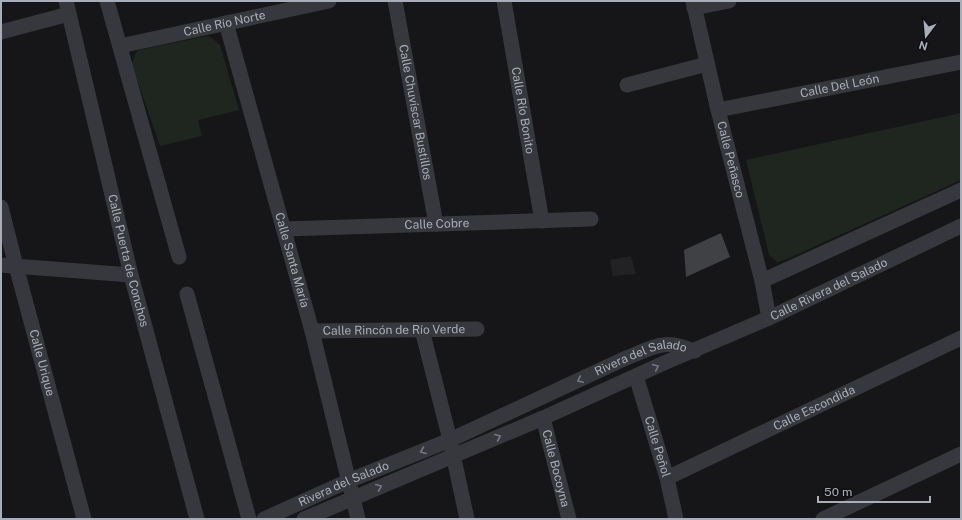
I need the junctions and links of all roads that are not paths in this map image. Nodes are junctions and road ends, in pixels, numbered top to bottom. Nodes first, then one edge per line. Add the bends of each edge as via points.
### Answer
1 (107, 1) edge
2 (329, 1) edge
3 (395, 1) edge
4 (504, 1) edge
5 (729, 1) edge
6 (693, 5) edge
7 (67, 7) edge
8 (226, 23) junction
9 (1, 32) edge
10 (120, 46) junction
11 (961, 62) edge
12 (707, 64) junction
13 (627, 85) dead end
14 (718, 110) junction
15 (961, 190) edge
16 (1, 207) edge
17 (591, 219) dead end
18 (542, 221) junction
19 (436, 224) junction
20 (284, 230) junction
21 (959, 230) edge
22 (179, 257) dead end
23 (1, 265) edge
24 (16, 266) junction
25 (131, 275) junction
26 (762, 281) junction
27 (187, 294) dead end
28 (769, 318) junction
29 (477, 329) dead end
30 (422, 330) junction
31 (312, 331) junction
32 (961, 338) edge
33 (695, 351) junction
34 (636, 376) junction
35 (544, 418) junction
36 (450, 440) junction
37 (961, 454) edge
38 (453, 456) junction
39 (667, 478) junction
40 (348, 481) junction
41 (353, 498) junction
42 (84, 519) edge
43 (197, 519) edge
44 (249, 519) edge
45 (264, 519) edge
46 (304, 519) edge
47 (358, 519) edge
48 (467, 519) edge
49 (569, 519) edge
50 (676, 519) edge
51 (823, 519) edge

1 - 10 street
2 - 8 street, Calle Río Norte
3 - 19 street, Calle Chuvíscar Bustillos
4 - 18 street, Calle Río Bonito
5 - 6 street
6 - 12 street, Calle Peñasco
7 - 9 street
7 - 25 street, Calle Puerta de Conchos
8 - 10 street, Calle Río Norte
8 - 20 street, Calle Santa María
10 - 22 street
11 - 14 street, Calle Del León
12 - 13 street
12 - 14 street, Calle Peñasco
14 - 26 street, Calle Peñasco
15 - 26 street
16 - 24 street, Calle Urique
17 - 18 street, Calle Cobre
18 - 19 street, Calle Cobre
19 - 20 street, Calle Cobre
20 - 31 street, Calle Santa María
21 - 28 street, Calle Rivera del Salado
23 - 24 street
24 - 25 street
24 - 42 street, Calle Urique
25 - 43 street, Calle Puerta de Conchos
26 - 28 street, Calle Peñasco
27 - 44 street
28 - 33 street, Calle Rivera del Salado
29 - 30 street, Calle Rincón de Río Verde
30 - 31 street, Calle Rincón de Río Verde
30 - 36 street
31 - 40 street, Calle Santa María
32 - 39 street, Calle Escondida
34 -> 33 street, Rivera del Salado
33 -> 36 street, Rivera del Salado via 663,344 654,347
34 - 35 street, Rivera del Salado
34 - 39 street, Calle Peñol
38 -> 35 street, Rivera del Salado
35 - 49 street, Calle Bocoyna
36 - 38 street
36 -> 40 street, Rivera del Salado
37 - 51 street
41 -> 38 street, Rivera del Salado
38 - 48 street
39 - 50 street, Calle Peñol
40 - 41 street, Calle Santa María
40 - 45 street, Rivera del Salado
41 - 46 street, Rivera del Salado
41 - 47 street, Calle Santa María

